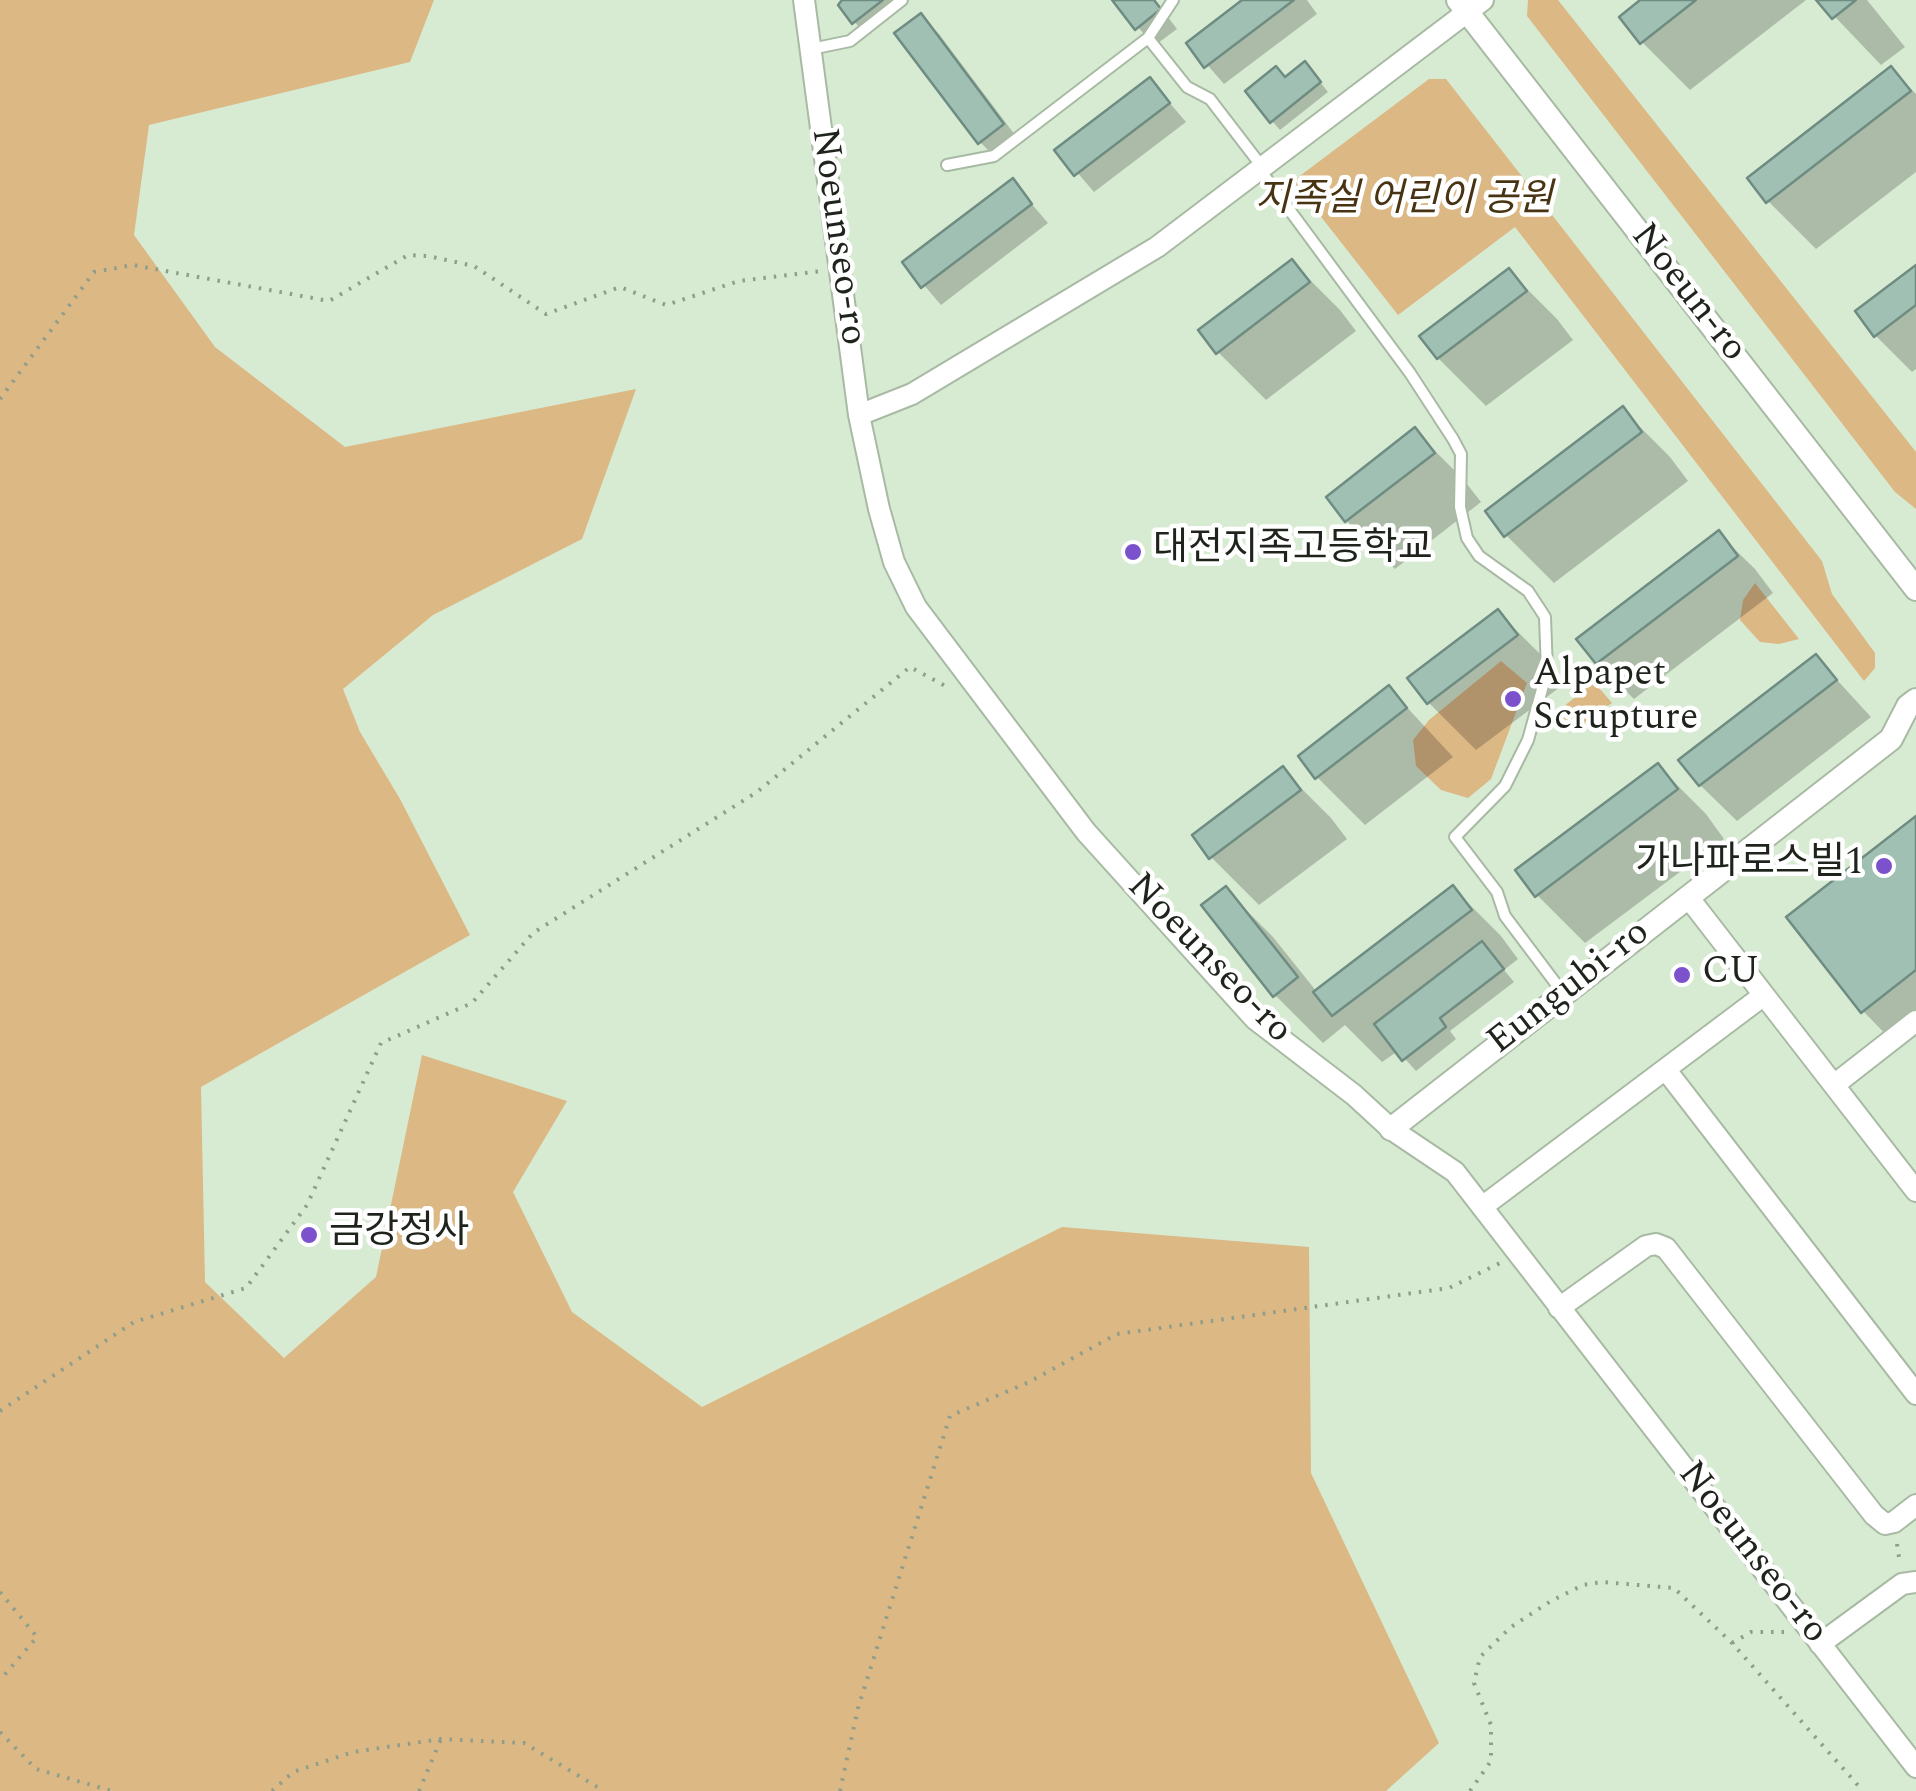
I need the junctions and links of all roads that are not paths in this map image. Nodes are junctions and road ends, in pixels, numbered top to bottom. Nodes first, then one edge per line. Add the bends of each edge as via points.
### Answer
1 (804, 0) edge
2 (902, 0) edge
3 (1173, 0) edge
4 (1469, 4) edge
5 (1148, 38) junction
6 (810, 49) junction
7 (947, 165) dead end
8 (1262, 169) junction
9 (860, 415) junction
10 (1916, 589) edge
11 (1916, 700) edge
12 (1916, 736) edge
13 (1891, 739) junction
14 (1688, 897) junction
15 (1564, 994) junction
16 (1764, 995) junction
17 (1916, 1021) edge
18 (1666, 1070) junction
19 (1834, 1085) junction
20 (1391, 1129) junction
21 (1916, 1191) edge
22 (1482, 1207) junction
23 (1559, 1308) junction
24 (1916, 1394) edge
25 (1916, 1506) edge
26 (1909, 1583) edge
27 (1814, 1636) junction
28 (1916, 1767) edge

1 - 6 street, Noeunseo-ro
2 - 6 lane via 850,41
3 - 5 lane
4 - 8 street
4 - 10 street, Noeun-ro
5 - 7 lane via 994,156
5 - 8 lane via 1187,88 1210,99
6 - 9 street, Noeunseo-ro
8 - 9 street via 1140,257 912,394
8 - 15 lane via 1452,439 1460,454 1467,538 1479,556 1528,591 1546,617 1547,671 1528,740 1505,786 1455,836
9 - 20 street, Noeunseo-ro via 878,509 916,608 1086,832 1242,1005
11 - 13 street, Eungubi-ro
12 - 13 street
13 - 14 street, Eungubi-ro
14 - 15 street, Eungubi-ro
14 - 16 street
15 - 20 street, Eungubi-ro
16 - 18 street
16 - 19 street
17 - 19 street
18 - 22 street
18 - 24 street
19 - 21 street
20 - 22 street, Noeunseo-ro via 1455,1172
22 - 23 street, Noeunseo-ro
23 - 25 street via 1646,1246 1666,1248 1884,1519
23 - 27 street, Noeunseo-ro
26 - 27 street
27 - 28 street, Noeunseo-ro

